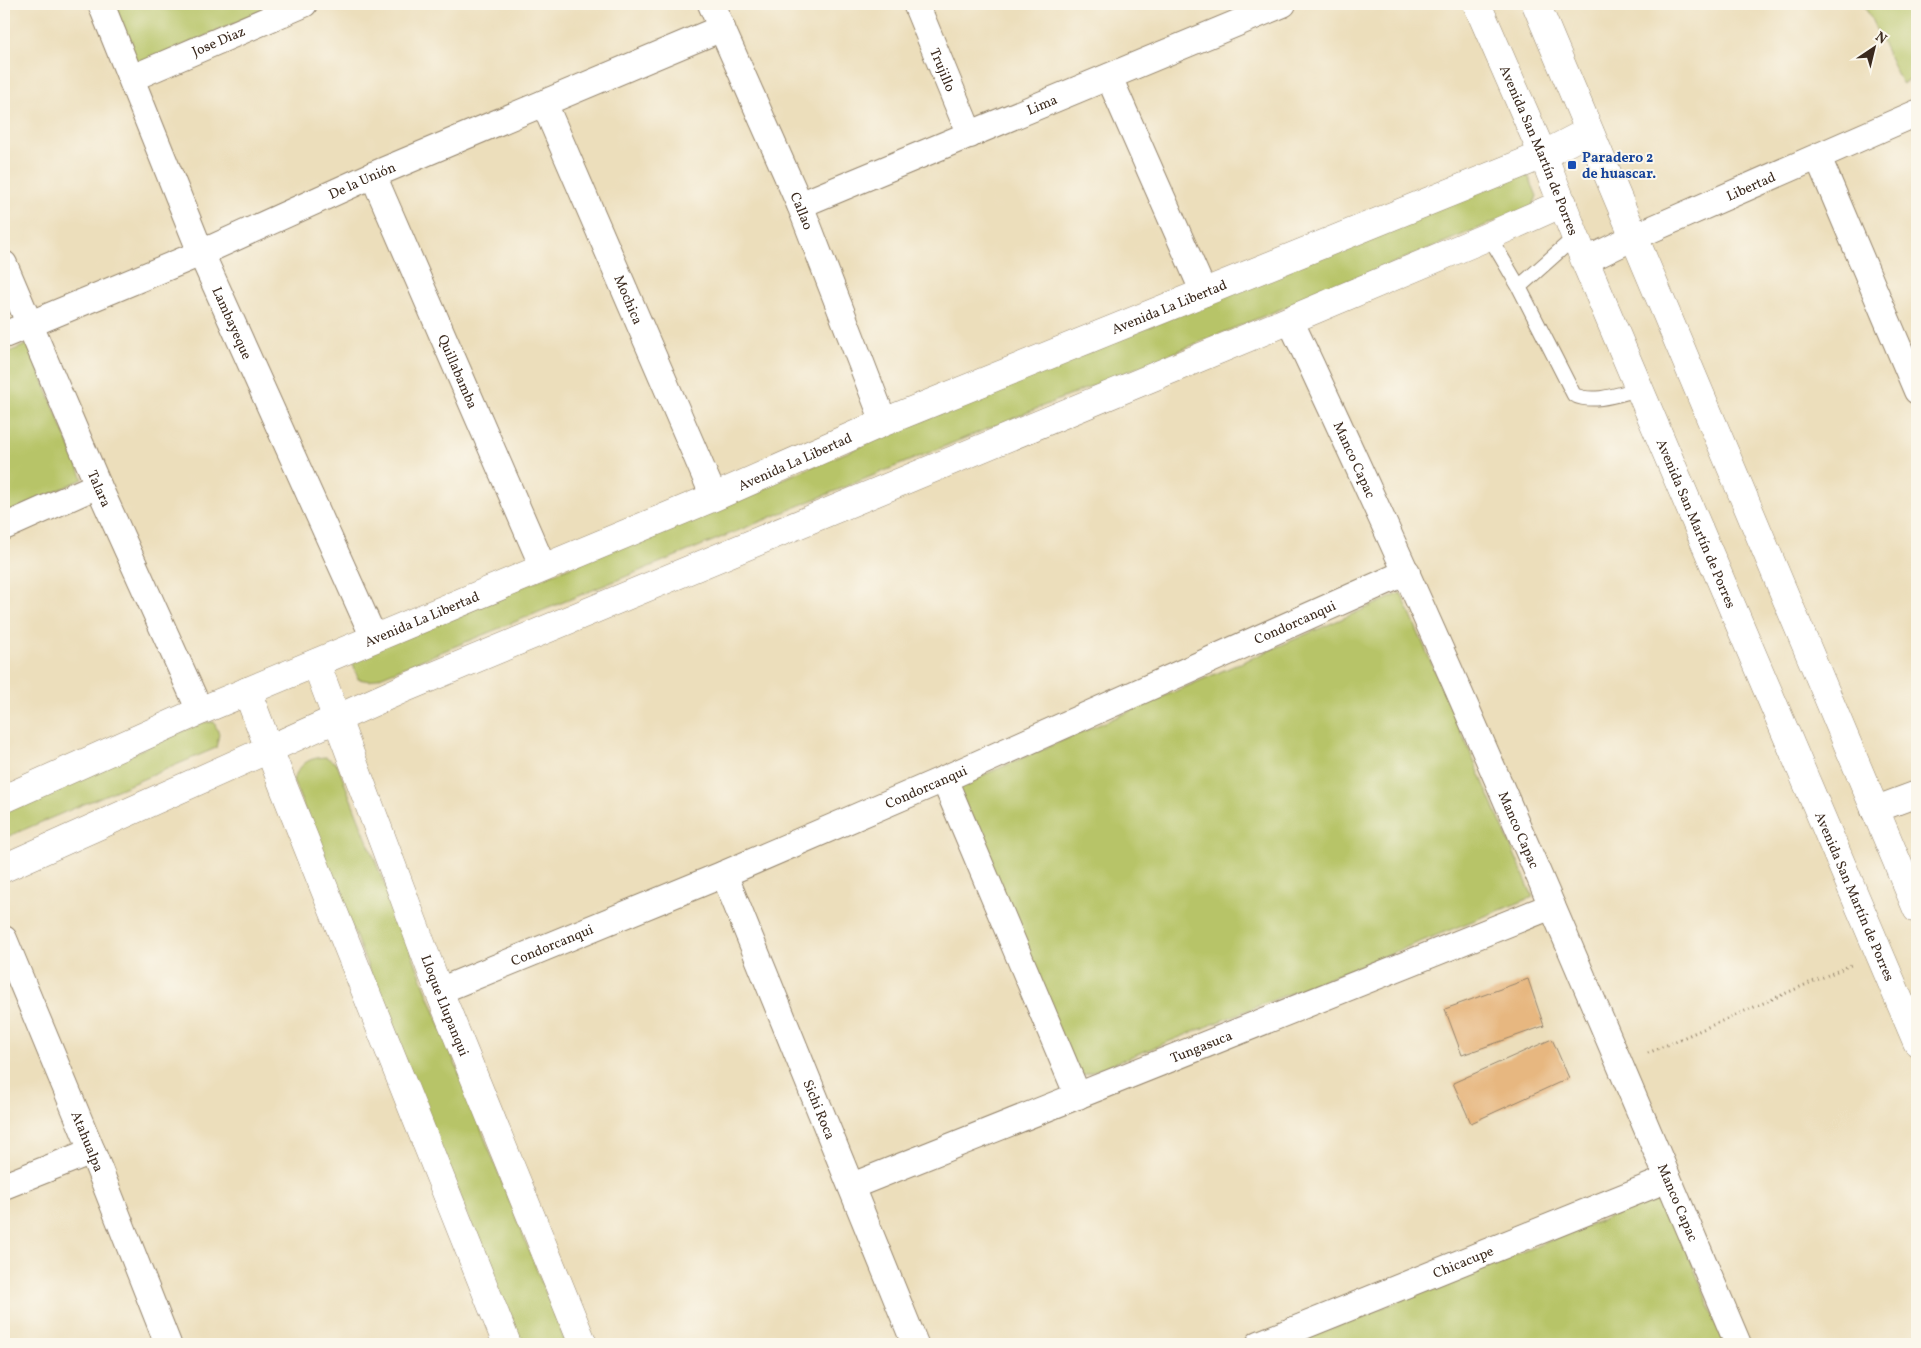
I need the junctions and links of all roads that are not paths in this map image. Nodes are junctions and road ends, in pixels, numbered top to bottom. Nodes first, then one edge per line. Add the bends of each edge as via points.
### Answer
1 (101, 4) edge
2 (304, 4) edge
3 (712, 4) edge
4 (916, 4) edge
5 (1283, 4) edge
6 (1477, 4) edge
7 (1536, 4) edge
8 (722, 28) junction
9 (1109, 77) junction
10 (132, 78) junction
11 (544, 103) junction
12 (1917, 113) edge
13 (1590, 131) junction
14 (970, 135) junction
15 (1543, 156) junction
16 (1818, 157) junction
17 (373, 174) junction
18 (1563, 203) junction
19 (800, 205) junction
20 (1489, 236) junction
21 (1634, 237) junction
22 (1581, 249) junction
23 (201, 253) junction
24 (4, 264) edge
25 (1519, 287) junction
26 (1204, 294) junction
27 (1290, 320) junction
28 (29, 324) junction
29 (4, 335) edge
30 (1910, 355) edge
31 (1640, 389) junction
32 (1917, 391) edge
33 (884, 422) junction
34 (98, 485) junction
35 (714, 497) junction
36 (4, 527) edge
37 (543, 567) junction
38 (1407, 572) junction
39 (374, 638) junction
40 (316, 663) junction
41 (247, 691) junction
42 (200, 711) junction
43 (338, 719) junction
44 (270, 748) junction
45 (944, 779) junction
46 (1917, 794) edge
47 (4, 799) edge
48 (1874, 810) junction
49 (4, 868) edge
50 (724, 874) junction
51 (1552, 906) junction
52 (1917, 909) edge
53 (4, 939) edge
54 (439, 991) junction
55 (1916, 1036) edge
56 (1078, 1096) junction
57 (92, 1151) junction
58 (1668, 1179) junction
59 (4, 1186) edge
60 (852, 1186) junction
61 (168, 1344) edge
62 (507, 1344) edge
63 (583, 1344) edge
64 (915, 1344) edge
65 (1259, 1344) edge
66 (1738, 1344) edge

1 - 10 street, Lambayeque
2 - 10 street, Jose Diaz
3 - 8 street, Callao
4 - 14 street, Trujillo
5 - 9 street, Lima
6 - 15 street, Avenida San Martín de Porres
7 - 13 street
8 - 11 street, De la Unión
8 - 19 street, Callao
9 - 14 street, Lima
9 - 26 street
10 - 23 street, Lambayeque
11 - 17 street, De la Unión
11 - 35 street, Mochica
12 - 16 street, Libertad
13 - 15 street, Avenida La Libertad
13 - 21 street
14 - 19 street, Lima
15 - 18 street, Avenida San Martín de Porres
15 - 26 street, Avenida La Libertad
16 - 21 street, Libertad
16 - 30 street
17 - 23 street, De la Unión
17 - 37 street, Quillabamba
18 - 20 street
18 - 22 street, Avenida San Martín de Porres
19 - 33 street, Callao
20 - 25 lane
20 - 27 street
21 - 22 street, Libertad
21 - 48 street
22 - 25 lane
22 - 31 street, Avenida San Martín de Porres
23 - 28 street, De la Unión
23 - 39 street, Lambayeque
24 - 28 street, Talara
25 - 31 lane via 1574,395 1594,399
26 - 33 street, Avenida La Libertad
27 - 38 street, Manco Capac
27 - 43 street via 414,684
28 - 29 street, De la Unión
28 - 34 street, Talara
30 - 32 street
31 - 55 street, Avenida San Martín de Porres
33 - 35 street, Avenida La Libertad
34 - 36 street
34 - 42 street, Talara
35 - 37 street, Avenida La Libertad
37 - 39 street, Avenida La Libertad
38 - 45 street, Condorcanqui
38 - 51 street, Manco Capac
39 - 40 street, Avenida La Libertad
40 - 41 street, Avenida La Libertad
40 - 43 street, Lloque Llupanqui
41 - 42 street, Avenida La Libertad
41 - 44 street
42 - 47 street, Avenida La Libertad
43 - 44 street
43 - 54 street, Lloque Llupanqui
44 - 49 street
44 - 62 street
45 - 50 street, Condorcanqui
45 - 56 street
46 - 48 street
48 - 52 street
50 - 54 street, Condorcanqui
50 - 60 street, Sichi Roca
51 - 56 street, Tungasuca
51 - 58 street, Manco Capac
53 - 57 street, Atahualpa
54 - 63 street, Lloque Llupanqui
56 - 60 street, Tungasuca
57 - 59 street
57 - 61 street, Atahualpa
58 - 65 street, Chicacupe
58 - 66 street, Manco Capac
60 - 64 street, Sichi Roca

